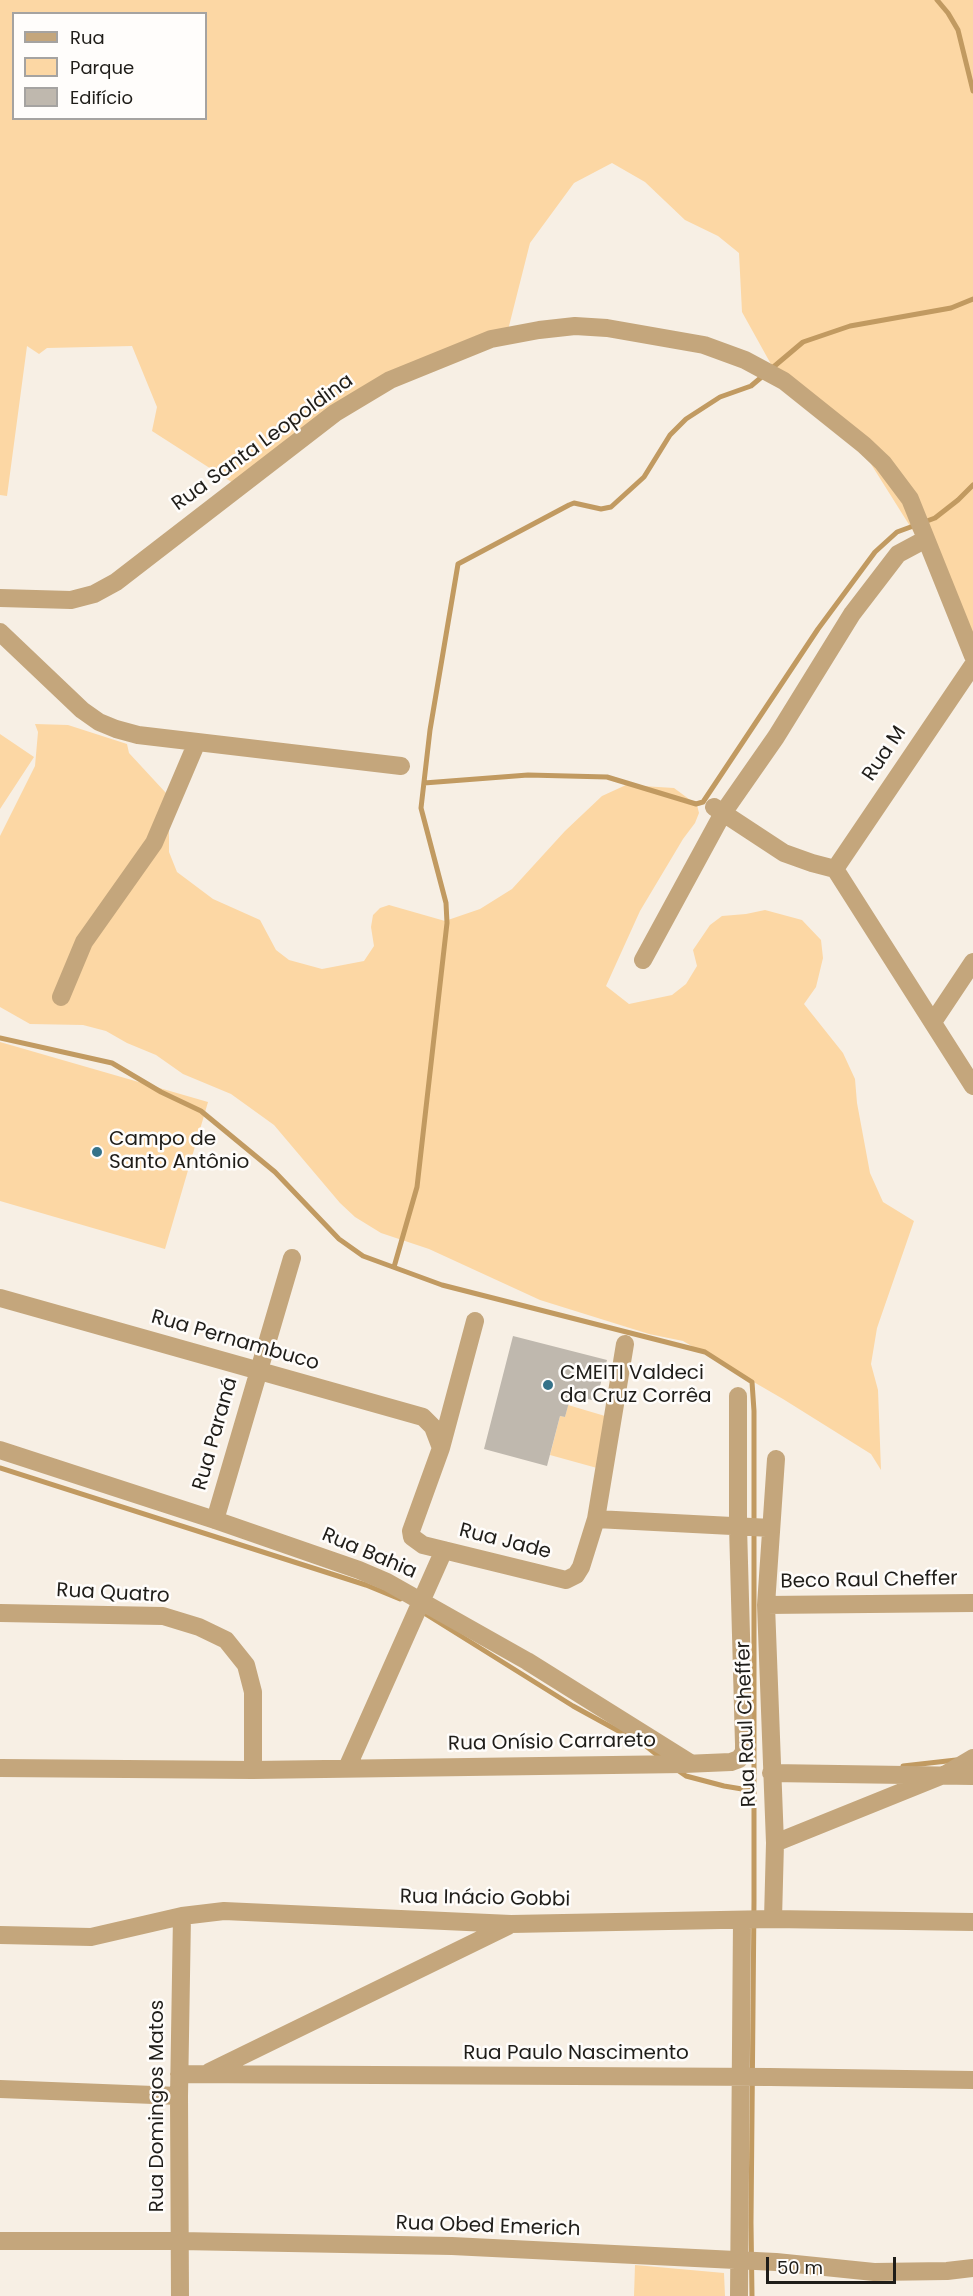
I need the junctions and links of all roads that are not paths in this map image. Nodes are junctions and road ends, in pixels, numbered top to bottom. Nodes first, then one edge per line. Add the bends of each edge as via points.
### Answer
1 (926, 539) junction
2 (0, 598) edge
3 (0, 632) edge
4 (973, 656) edge
5 (973, 665) edge
6 (197, 742) junction
7 (401, 766) dead end
8 (718, 810) junction
9 (835, 868) junction
10 (643, 960) dead end
11 (973, 962) edge
12 (61, 997) dead end
13 (933, 1022) junction
14 (973, 1086) edge
15 (292, 1258) dead end
16 (0, 1299) edge
17 (475, 1321) dead end
18 (625, 1344) dead end
19 (258, 1371) junction
20 (738, 1396) dead end
21 (441, 1448) junction
22 (0, 1450) edge
23 (776, 1458) dead end
24 (596, 1519) junction
25 (215, 1520) junction
26 (745, 1526) junction
27 (771, 1528) junction
28 (444, 1550) junction
29 (420, 1601) junction
30 (973, 1603) edge
31 (766, 1605) junction
32 (0, 1612) edge
33 (687, 1764) junction
34 (0, 1768) edge
35 (347, 1768) junction
36 (962, 1769) edge
37 (253, 1770) junction
38 (771, 1773) junction
39 (775, 1843) junction
40 (182, 1916) junction
41 (773, 1919) junction
42 (742, 1920) junction
43 (973, 1922) edge
44 (511, 1924) junction
45 (0, 1935) edge
46 (179, 2074) junction
47 (205, 2074) junction
48 (741, 2077) junction
49 (973, 2080) edge
50 (0, 2089) edge
51 (179, 2096) junction
52 (0, 2241) edge
53 (180, 2241) junction
54 (739, 2261) junction
55 (973, 2268) edge
56 (180, 2296) edge
57 (739, 2296) edge

1 - 2 street, Rua Santa Leopoldina via 910,500 883,463 784,381 745,360 704,345 575,326 491,339 390,380 335,413 116,582 94,594 71,600
1 - 4 street, Rua Santa Leopoldina
1 - 8 street via 898,554 852,614 776,737
3 - 6 street via 99,723 138,735
5 - 9 street, Rua M
6 - 7 street
6 - 12 street via 154,843 84,942
8 - 9 street via 784,853
8 - 10 street
9 - 13 street
11 - 13 street
13 - 14 street
15 - 19 street, Rua Paraná
16 - 19 street, Rua Pernambuco
17 - 21 street, Rua Jade
18 - 24 street, Rua Jade
19 - 21 street, Rua Pernambuco via 423,1418 433,1426
19 - 25 street, Rua Paraná
20 - 26 street, Rua Onísio Carrareto
21 - 28 street, Rua Jade via 411,1531 412,1537 423,1545
22 - 25 street, Rua Bahia
23 - 27 street, Rua Raul Cheffer
24 - 26 street
24 - 28 street, Rua Jade via 581,1568 572,1579
25 - 29 street, Rua Bahia via 359,1570
26 - 27 street
26 - 33 street, Rua Onísio Carrareto via 744,1752 731,1761
27 - 31 street, Rua Raul Cheffer
28 - 29 street
29 - 33 street, Rua Bahia via 527,1661
29 - 35 street
30 - 31 street, Beco Raul Cheffer
31 - 38 street, Rua Raul Cheffer
32 - 37 street, Rua Quatro via 163,1616 225,1640 246,1665 253,1692
33 - 35 street, Rua Onísio Carrareto
34 - 37 street, Rua Onísio Carrareto
35 - 37 street, Rua Onísio Carrareto
36 - 38 street
36 - 39 street
38 - 39 street, Rua Raul Cheffer
39 - 41 street, Rua Raul Cheffer
40 - 44 street, Rua Inácio Gobbi via 224,1911
40 - 45 street, Rua Inácio Gobbi via 91,1937
40 - 46 street, Rua Domingos Matos
41 - 42 street, Rua Inácio Gobbi
41 - 43 street, Rua Inácio Gobbi
42 - 44 street, Rua Inácio Gobbi
42 - 48 street
44 - 47 street
46 - 47 street, Rua Paulo Nascimento
46 - 51 street, Rua Domingos Matos
47 - 48 street, Rua Paulo Nascimento
48 - 49 street, Rua Paulo Nascimento
48 - 54 street
50 - 51 street
51 - 53 street, Rua Domingos Matos
52 - 53 street, Rua Obed Emerich
53 - 54 street, Rua Obed Emerich via 452,2246
53 - 56 street, Rua Domingos Matos
54 - 55 street, Rua Obed Emerich via 874,2272
54 - 57 street

